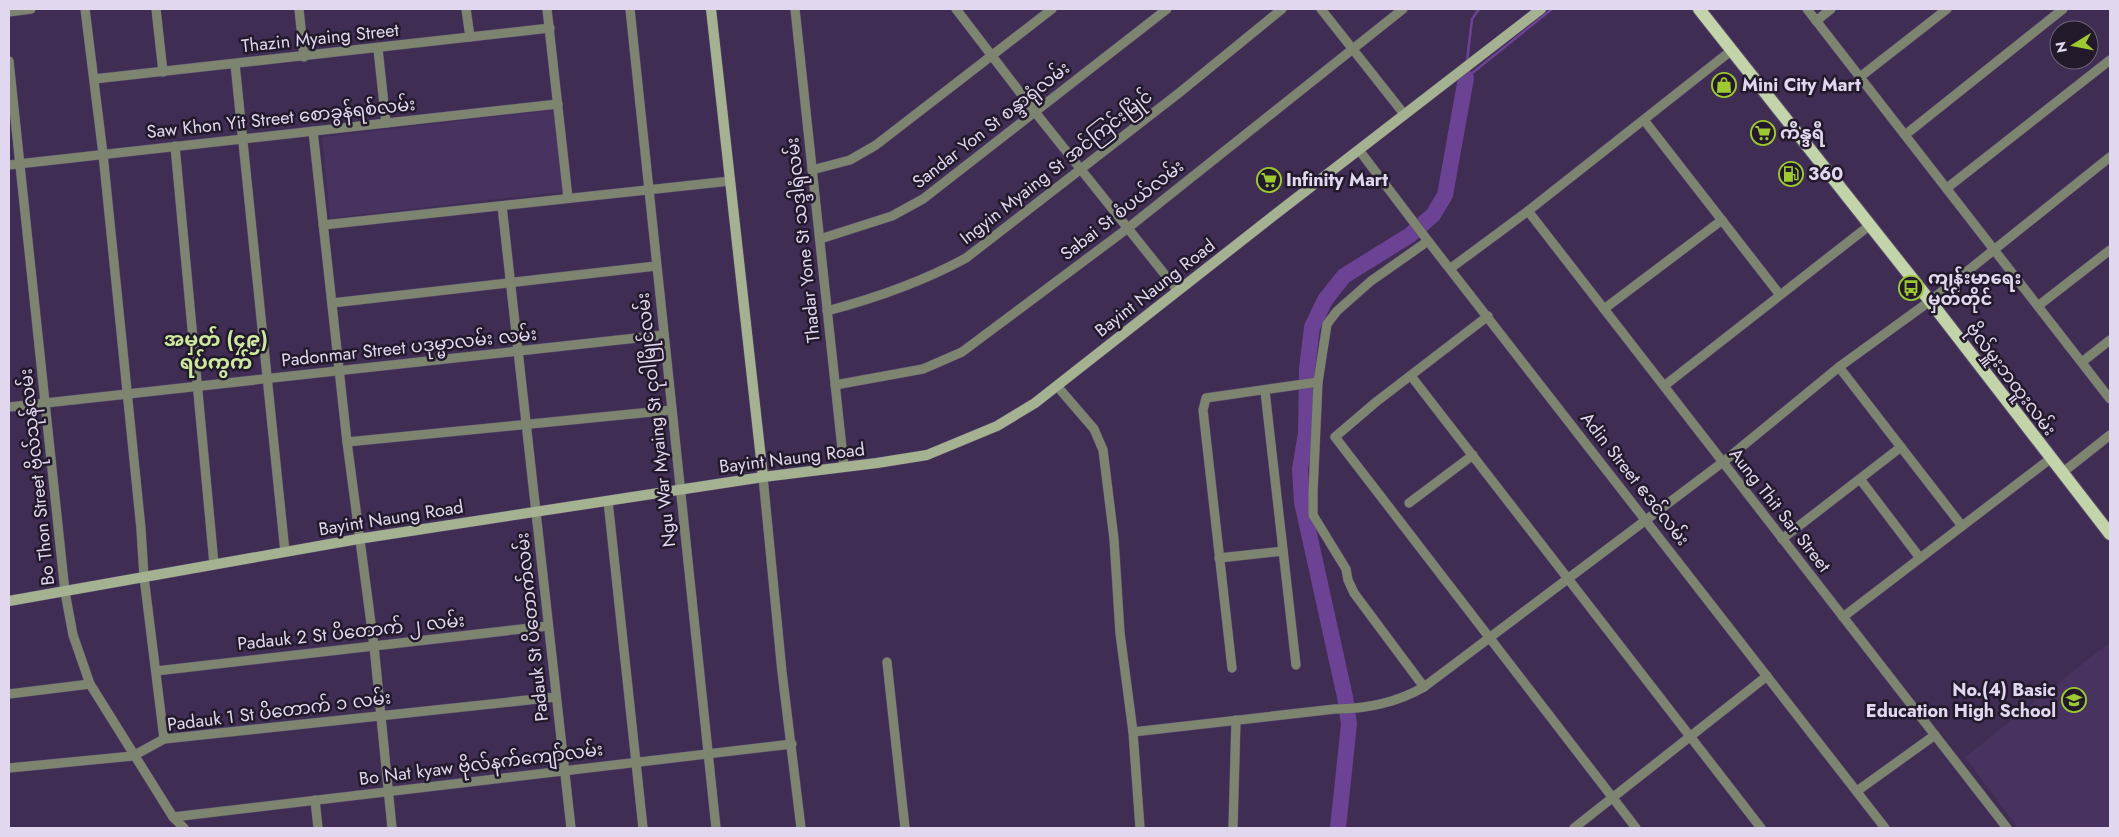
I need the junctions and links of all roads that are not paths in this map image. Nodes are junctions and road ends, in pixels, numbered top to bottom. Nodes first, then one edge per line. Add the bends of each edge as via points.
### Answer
1 (31, 9) edge
2 (85, 9) edge
3 (156, 9) edge
4 (299, 9) edge
5 (466, 9) edge
6 (548, 9) edge
7 (630, 9) edge
8 (711, 9) edge
9 (795, 9) edge
10 (956, 9) edge
11 (1052, 9) edge
12 (1167, 9) edge
13 (1282, 9) edge
14 (1321, 9) edge
15 (1404, 9) edge
16 (1541, 9) edge
17 (1699, 9) edge
18 (1807, 9) edge
19 (1832, 9) edge
20 (1947, 9) edge
21 (2063, 9) edge
22 (9, 12) edge
23 (1816, 21) junction
24 (550, 28) junction
25 (470, 37) junction
26 (378, 49) junction
27 (1352, 49) junction
28 (1732, 50) junction
29 (304, 57) junction
30 (991, 57) junction
31 (2110, 60) edge
32 (9, 61) edge
33 (235, 64) junction
34 (163, 72) junction
35 (1860, 77) junction
36 (94, 80) junction
37 (558, 104) junction
38 (1035, 112) junction
39 (1404, 114) junction
40 (1644, 120) junction
41 (386, 123) junction
42 (313, 131) junction
43 (1905, 135) junction
44 (242, 139) junction
45 (175, 146) junction
46 (1359, 150) junction
47 (103, 154) junction
48 (2110, 157) edge
49 (20, 164) junction
50 (9, 165) edge
51 (1082, 168) junction
52 (812, 170) junction
53 (730, 181) junction
54 (1947, 188) junction
55 (649, 190) junction
56 (568, 198) junction
57 (502, 206) junction
58 (1528, 211) junction
59 (1722, 220) junction
60 (323, 225) junction
61 (1870, 225) junction
62 (1128, 228) junction
63 (1425, 237) junction
64 (820, 239) junction
65 (1994, 249) junction
66 (2110, 250) edge
67 (656, 266) junction
68 (1451, 268) junction
69 (510, 283) junction
70 (1178, 291) junction
71 (1780, 295) junction
72 (1930, 301) junction
73 (332, 303) junction
74 (2038, 306) junction
75 (1604, 309) junction
76 (827, 311) junction
77 (1488, 316) junction
78 (664, 335) junction
79 (2110, 340) edge
80 (518, 351) junction
81 (2082, 362) junction
82 (1839, 367) junction
83 (339, 371) junction
84 (1412, 376) junction
85 (267, 379) junction
86 (1313, 383) junction
87 (835, 384) junction
88 (199, 386) junction
89 (1057, 386) junction
90 (1664, 386) junction
91 (1265, 391) junction
92 (126, 394) junction
93 (2110, 398) edge
94 (45, 403) junction
95 (9, 407) edge
96 (672, 410) junction
97 (526, 425) junction
98 (2110, 435) edge
99 (347, 442) junction
100 (1901, 447) junction
101 (1473, 455) junction
102 (2050, 459) junction
103 (1722, 462) junction
104 (844, 467) junction
105 (2062, 473) junction
106 (763, 477) junction
107 (1860, 478) junction
108 (680, 489) junction
109 (608, 500) junction
110 (1409, 503) dead end
111 (536, 512) junction
112 (1646, 520) junction
113 (1962, 526) junction
114 (2110, 534) edge
115 (358, 539) junction
116 (1782, 539) junction
117 (285, 552) junction
118 (1283, 552) junction
119 (1218, 558) junction
120 (1920, 558) junction
121 (214, 564) junction
122 (144, 577) junction
123 (1568, 578) junction
124 (66, 592) junction
125 (9, 601) edge
126 (1843, 617) junction
127 (548, 626) junction
128 (1491, 638) junction
129 (374, 646) junction
130 (887, 662) dead end
131 (1296, 665) dead end
132 (1232, 668) dead end
133 (156, 671) junction
134 (1767, 676) junction
135 (90, 684) junction
136 (1424, 687) junction
137 (9, 694) edge
138 (556, 697) junction
139 (380, 715) junction
140 (1236, 720) junction
141 (1133, 732) junction
142 (1935, 735) junction
143 (1691, 737) junction
144 (164, 739) junction
145 (792, 744) junction
146 (708, 754) junction
147 (133, 756) junction
148 (636, 762) junction
149 (9, 768) edge
150 (564, 771) junction
151 (388, 791) junction
152 (1856, 791) junction
153 (1613, 797) junction
154 (315, 800) junction
155 (173, 817) junction
156 (184, 828) edge
157 (318, 828) edge
158 (392, 828) edge
159 (571, 828) edge
160 (643, 828) edge
161 (716, 828) edge
162 (801, 828) edge
163 (905, 828) edge
164 (1140, 828) edge
165 (1233, 828) edge
166 (1574, 828) edge
167 (1636, 828) edge
168 (1761, 828) edge
169 (1885, 828) edge
170 (2007, 828) edge

1 - 22 street
2 - 36 street
3 - 34 street
4 - 29 street
5 - 25 street
6 - 24 street
7 - 55 street, Ngu War Myaing St ငုဝါမြိုင်လမ်း
8 - 53 main road
9 - 52 street, Thadar Yone St သဒ္ဒါရုံလမ်း
10 - 30 street
11 - 30 street
12 - 38 street, Sandar Yon St စန္ဒာရုံလမ်း
13 - 51 street, Ingyin Myaing St အင်ကြင်းမြိုင်
14 - 27 street
15 - 27 street, Sabai St စံပယ်လမ်း
16 - 39 main road, Bayint Naung Road
17 - 28 main road, ဗိုလ်မှူးဘထူးလမ်း
18 - 23 street
19 - 23 street
20 - 35 street
21 - 43 street
23 - 35 street
24 - 25 street, Thazin Myaing Street
24 - 37 street
25 - 26 street, Thazin Myaing Street
26 - 29 street, Thazin Myaing Street
26 - 41 street
27 - 39 street
27 - 62 street, Sabai St စံပယ်လမ်း
28 - 40 street
28 - 61 main road, ဗိုလ်မှူးဘထူးလမ်း
29 - 33 street, Thazin Myaing Street
30 - 38 street
30 - 52 street via 876,145 850,160
31 - 54 street
32 - 49 street, Bo Thon Street ဗိုလ်သုန်လမ်း
33 - 34 street, Thazin Myaing Street
33 - 44 street
34 - 36 street, Thazin Myaing Street
35 - 43 street
36 - 47 street
37 - 41 street, Saw Khon Yit Street စောခွန်ရစ်လမ်း
37 - 56 street
38 - 51 street
38 - 64 street, Sandar Yon St စန္ဒာရုံလမ်း via 923,199 892,216
39 - 46 main road, Bayint Naung Road
40 - 58 street
40 - 59 street
41 - 42 street, Saw Khon Yit Street စောခွန်ရစ်လမ်း
42 - 44 street, Saw Khon Yit Street စောခွန်ရစ်လမ်း
42 - 60 street
43 - 54 street
44 - 45 street, Saw Khon Yit Street စောခွန်ရစ်လမ်း
44 - 85 street
45 - 47 street, Saw Khon Yit Street စောခွန်ရစ်လမ်း
45 - 88 street
46 - 63 street, Adin Street ဧဒင်လမ်း
46 - 70 main road, Bayint Naung Road
47 - 49 street, Saw Khon Yit Street စောခွန်ရစ်လမ်း
47 - 92 street
48 - 65 street
49 - 50 street, Saw Khon Yit Street စောခွန်ရစ်လမ်း
49 - 94 street, Bo Thon Street ဗိုလ်သုန်လမ်း
51 - 62 street
51 - 76 street, Ingyin Myaing St အင်ကြင်းမြိုင် via 966,258 875,298
52 - 64 street, Thadar Yone St သဒ္ဒါရုံလမ်း
53 - 55 street
53 - 106 main road
54 - 65 street
55 - 56 street
55 - 67 street, Ngu War Myaing St ငုဝါမြိုင်လမ်း
56 - 57 street
57 - 60 street
57 - 69 street, Padauk St ပိတောက်လမ်း
58 - 68 street
58 - 75 street, Aung Thit Sar Street
59 - 71 street
59 - 75 street
60 - 73 street
61 - 71 street
61 - 72 main road, ဗိုလ်မှူးဘထူးလမ်း
62 - 70 street
62 - 87 street, Sabai St စံပယ်လမ်း via 962,352 923,368
63 - 68 street, Adin Street ဧဒင်လမ်း
63 - 86 street via 1337,311 1327,324
64 - 76 street, Thadar Yone St သဒ္ဒါရုံလမ်း
65 - 72 street
65 - 74 street
66 - 74 street
67 - 69 street
67 - 78 street, Ngu War Myaing St ငုဝါမြိုင်လမ်း
68 - 77 street, Adin Street ဧဒင်လမ်း
69 - 73 street
69 - 80 street, Padauk St ပိတောက်လမ်း
70 - 89 main road, Bayint Naung Road
71 - 90 street
72 - 82 street
72 - 102 main road, ဗိုလ်မှူးဘထူးလမ်း
73 - 83 street
74 - 81 street
75 - 90 street, Aung Thit Sar Street
76 - 87 street, Thadar Yone St သဒ္ဒါရုံလမ်း
77 - 84 street
77 - 112 street, Adin Street ဧဒင်လမ်း
78 - 80 street, Padonmar Street ပဒုမ္မာလမ်း လမ်း
78 - 96 street, Ngu War Myaing St ငုဝါမြိုင်လမ်း
79 - 81 street
80 - 83 street, Padonmar Street ပဒုမ္မာလမ်း လမ်း
80 - 97 street, Padauk St ပိတောက်လမ်း
81 - 93 street
82 - 100 street
82 - 103 street
83 - 85 street, Padonmar Street ပဒုမ္မာလမ်း လမ်း
83 - 99 street
84 - 101 street
84 - 128 street via 1335,437
85 - 88 street, Padonmar Street ပဒုမ္မာလမ်း လမ်း
85 - 117 street
86 - 91 street
86 - 136 street via 1314,515 1346,569 1354,594
87 - 104 street, Thadar Yone St သဒ္ဒါရုံလမ်း
88 - 92 street, Padonmar Street ပဒုမ္မာလမ်း လမ်း
88 - 121 street
89 - 104 main road, Bayint Naung Road via 1036,404 997,426 927,455
89 - 141 street via 1094,429 1103,450
90 - 103 street, Aung Thit Sar Street
91 - 118 street
91 - 119 street via 1206,398 1204,403
92 - 94 street, Padonmar Street ပဒုမ္မာလမ်း လမ်း
92 - 122 street
94 - 95 street, Padonmar Street ပဒုမ္မာလမ်း လမ်း
94 - 124 street, Bo Thon Street ဗိုလ်သုန်လမ်း
96 - 97 street
96 - 108 street, Ngu War Myaing St ငုဝါမြိုင်လမ်း
97 - 99 street
97 - 111 street, Padauk St ပိတောက်လမ်း
98 - 105 street
99 - 115 street
100 - 107 street
100 - 113 street
101 - 110 street
101 - 123 street
102 - 105 main road, ဗိုလ်မှူးဘထူးလမ်း
102 - 113 street
103 - 112 street
103 - 116 street, Aung Thit Sar Street
104 - 106 main road, Bayint Naung Road
105 - 114 main road, ဗိုလ်မှူးဘထူးလမ်း
106 - 108 main road, Bayint Naung Road
106 - 145 street
107 - 116 street
107 - 120 street
108 - 109 main road, Bayint Naung Road
108 - 146 street, Ngu War Myaing St ငုဝါမြိုင်လမ်း
109 - 111 main road, Bayint Naung Road
109 - 148 street
111 - 115 main road, Bayint Naung Road
111 - 127 street, Padauk St ပိတောက်လမ်း
112 - 123 street
112 - 134 street, Adin Street ဧဒင်လမ်း
113 - 120 street
115 - 117 main road, Bayint Naung Road
115 - 129 street
116 - 126 street, Aung Thit Sar Street
117 - 121 main road, Bayint Naung Road
118 - 119 street
118 - 131 street
119 - 132 street
120 - 126 street
121 - 122 main road, Bayint Naung Road
122 - 124 main road, Bayint Naung Road
122 - 133 street
123 - 128 street
123 - 143 street
124 - 125 main road, Bayint Naung Road
124 - 135 street, Bo Thon Street ဗိုလ်သုန်လမ်း via 73,636
126 - 142 street, Aung Thit Sar Street
127 - 129 street, Padauk 2 St ပိတောက် ၂ လမ်း
127 - 138 street, Padauk St ပိတောက်လမ်း
128 - 136 street
128 - 153 street
129 - 133 street, Padauk 2 St ပိတောက် ၂ လမ်း
129 - 139 street
130 - 163 street
133 - 144 street
134 - 143 street
134 - 152 street, Adin Street ဧဒင်လမ်း
135 - 137 street
135 - 147 street, Bo Thon Street ဗိုလ်သုန်လမ်း
136 - 140 street via 1407,697 1361,709
138 - 139 street, Padauk 1 St ပိတောက် ၁ လမ်း
138 - 150 street, Padauk St ပိတောက်လမ်း
139 - 144 street, Padauk 1 St ပိတောက် ၁ လမ်း
139 - 151 street
140 - 141 street
140 - 165 street
141 - 164 street
142 - 152 street
142 - 170 street, Aung Thit Sar Street
143 - 153 street
143 - 168 street
144 - 147 street, Padauk 1 St ပိတောက် ၁ လမ်း
145 - 146 street, Bo Nat kyaw ဗိုလ်နက်ကျော်လမ်း
145 - 162 street
146 - 148 street, Bo Nat kyaw ဗိုလ်နက်ကျော်လမ်း
146 - 161 street, Ngu War Myaing St ငုဝါမြိုင်လမ်း
147 - 149 street, Padauk 1 St ပိတောက် ၁ လမ်း
147 - 155 street, Bo Thon Street ဗိုလ်သုန်လမ်း
148 - 150 street, Bo Nat kyaw ဗိုလ်နက်ကျော်လမ်း
148 - 160 street
150 - 151 street, Bo Nat kyaw ဗိုလ်နက်ကျော်လမ်း
150 - 159 street, Padauk St ပိတောက်လမ်း
151 - 154 street, Bo Nat kyaw ဗိုလ်နက်ကျော်လမ်း
151 - 158 street
152 - 169 street, Adin Street ဧဒင်လမ်း
153 - 166 street
153 - 167 street
154 - 155 street, Bo Nat kyaw ဗိုလ်နက်ကျော်လမ်း
154 - 157 street
155 - 156 street, Bo Thon Street ဗိုလ်သုန်လမ်း

